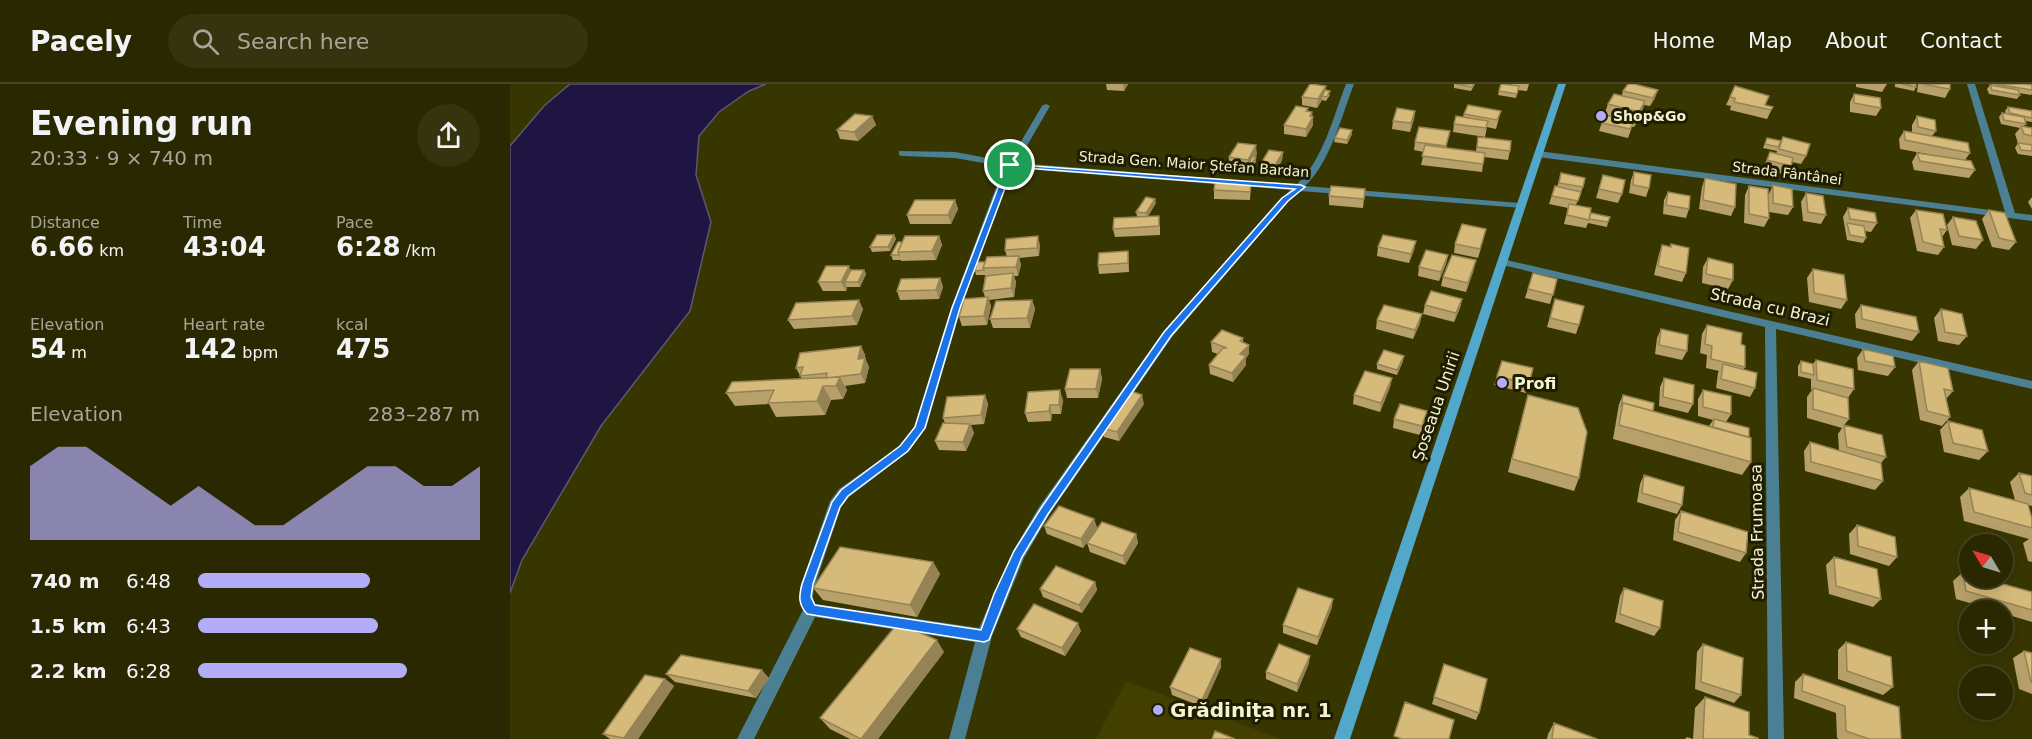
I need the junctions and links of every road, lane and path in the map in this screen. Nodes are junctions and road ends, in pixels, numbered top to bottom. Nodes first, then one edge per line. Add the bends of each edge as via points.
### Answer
1 (1350, 84) edge
2 (1562, 84) edge
3 (1971, 84) edge
4 (1046, 106) dead end
5 (902, 153) dead end
6 (1538, 154) junction
7 (1010, 165) junction
8 (1301, 187) junction
9 (1520, 206) junction
10 (2011, 216) junction
11 (2032, 218) edge
12 (1502, 262) junction
13 (1770, 324) junction
14 (2032, 385) edge
15 (811, 610) junction
16 (984, 636) junction
17 (745, 739) edge
18 (957, 739) edge
19 (1342, 739) edge
20 (1776, 739) edge

1 - 8 street via 1324,149
2 - 6 main road, Șoseaua Unirii
3 - 10 street
4 - 7 street
5 - 7 street, Strada Gen. Maior Ștefan Bardan via 955,155
6 - 9 main road, Șoseaua Unirii
6 - 10 street, Strada Fântânei
7 - 8 street, Strada Gen. Maior Ștefan Bardan
7 - 15 street via 956,308 920,428 904,448 844,493 835,505 805,597
8 - 9 street, Strada Gen. Maior Ștefan Bardan
8 - 16 street via 1285,200 1161,344 1039,520 1018,555
9 - 12 main road, Șoseaua Unirii
10 - 11 street, Strada Fântânei
12 - 13 street, Strada cu Brazi
12 - 19 main road, Șoseaua Unirii
13 - 14 street, Strada cu Brazi
13 - 20 street, Strada Frumoasa
15 - 16 street
15 - 17 street
16 - 18 street

